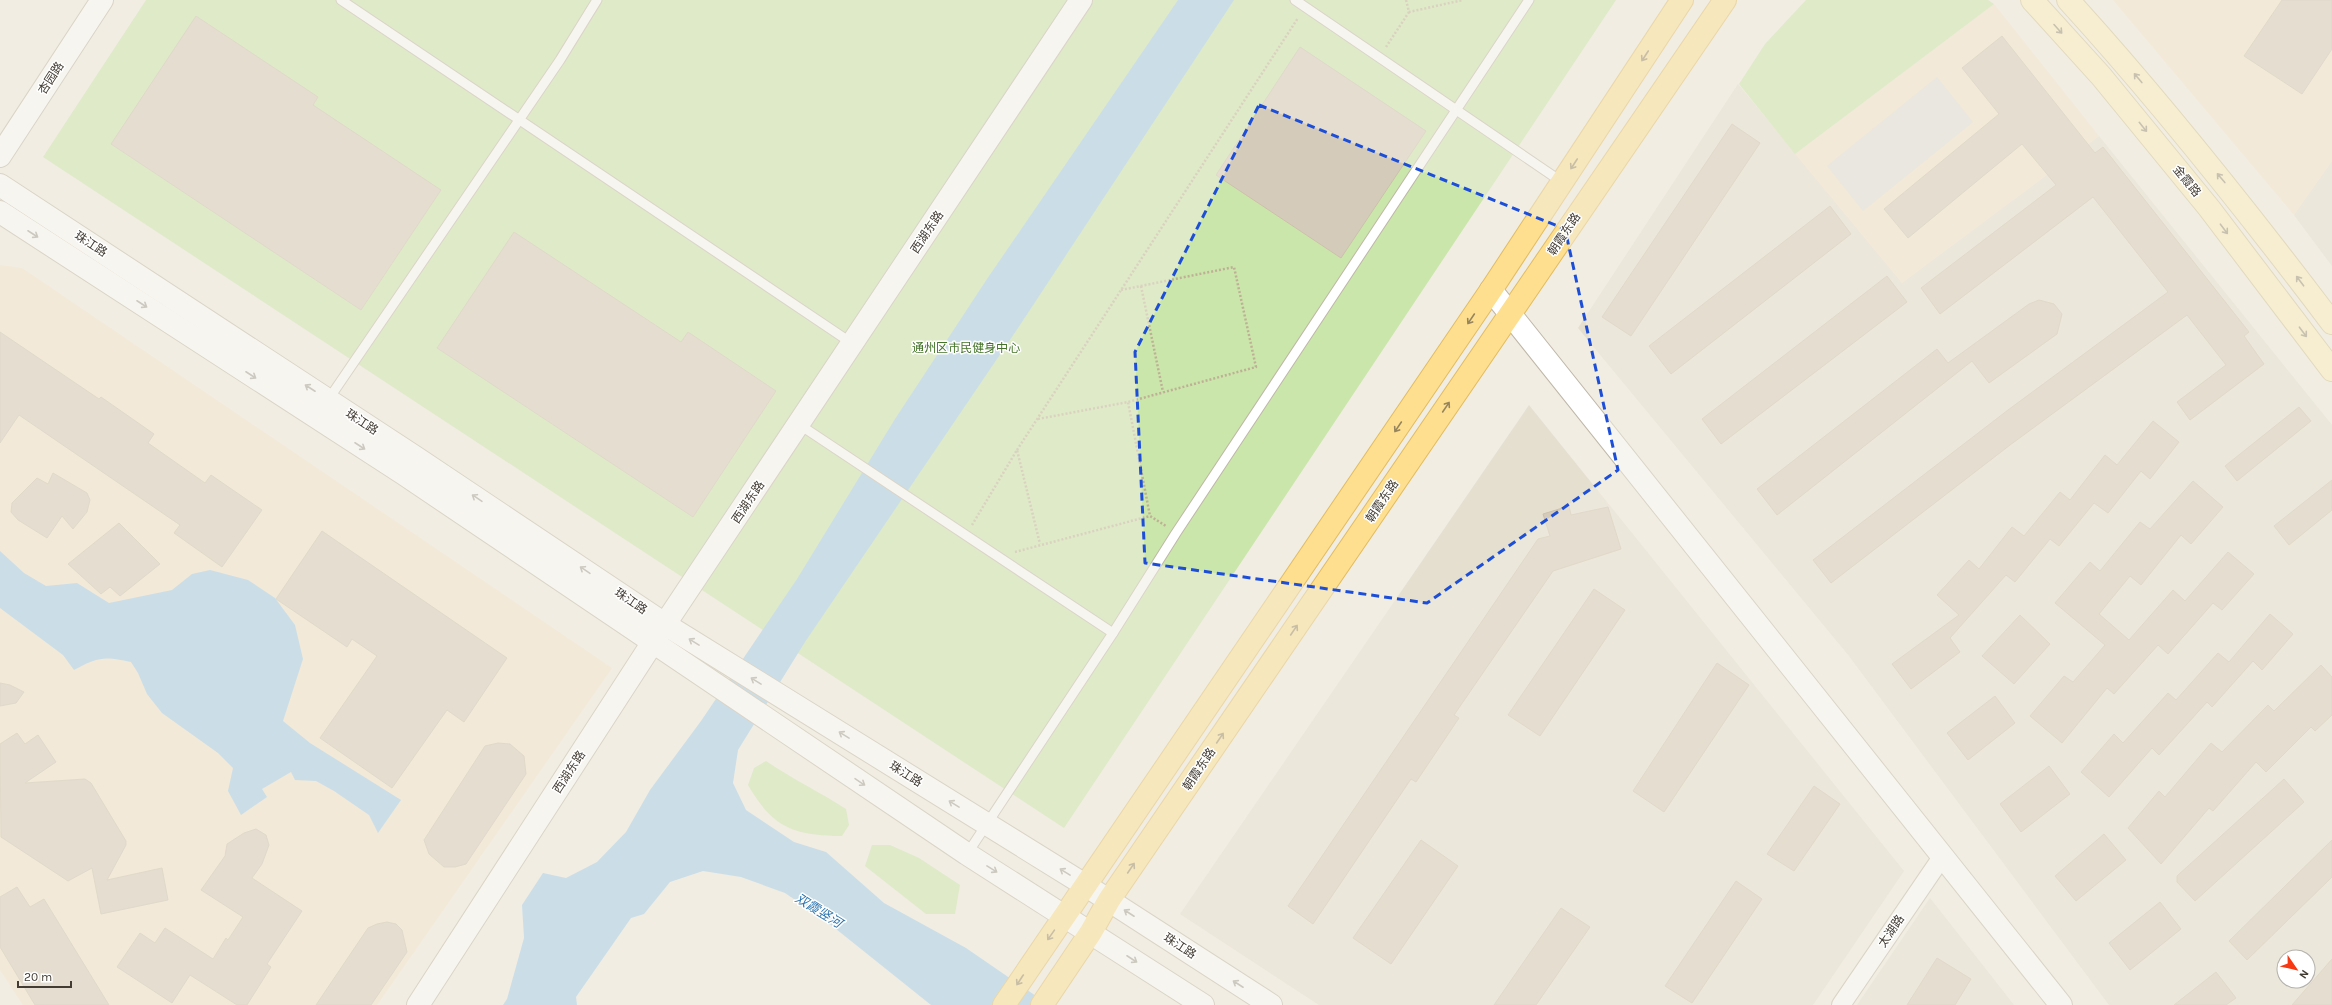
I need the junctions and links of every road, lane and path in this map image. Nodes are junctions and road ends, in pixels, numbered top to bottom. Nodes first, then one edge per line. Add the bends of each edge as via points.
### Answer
1 (102, 0) edge
2 (341, 0) edge
3 (597, 0) edge
4 (1081, 0) edge
5 (1295, 0) edge
6 (1406, 0) edge
7 (1463, 0) edge
8 (1529, 0) edge
9 (1669, 0) edge
10 (1682, 0) edge
11 (1725, 0) edge
12 (2032, 0) edge
13 (2068, 0) edge
14 (1305, 7) junction
15 (1409, 12) junction
16 (1660, 34) junction
17 (1379, 57) junction
18 (1456, 110) junction
19 (519, 120) junction
20 (0, 156) edge
21 (1562, 182) junction
22 (0, 185) edge
23 (0, 212) edge
24 (1141, 286) junction
25 (1121, 290) junction
26 (1491, 290) junction
27 (1510, 313) junction
28 (2332, 323) edge
29 (853, 344) junction
30 (2332, 370) edge
31 (1163, 392) junction
32 (328, 400) junction
33 (1128, 402) junction
34 (1038, 419) junction
35 (800, 424) junction
36 (1017, 450) junction
37 (1150, 516) junction
38 (1176, 533) junction
39 (966, 535) junction
40 (1040, 544) junction
41 (1010, 566) junction
42 (666, 625) junction
43 (1113, 633) junction
44 (653, 642) junction
45 (967, 854) junction
46 (1942, 857) junction
47 (1085, 885) junction
48 (1109, 900) junction
49 (1064, 915) junction
50 (1092, 932) junction
51 (418, 1005) edge
52 (1004, 1005) edge
53 (1042, 1005) edge
54 (1203, 1005) edge
55 (1271, 1005) edge
56 (1841, 1005) edge
57 (2061, 1005) edge

1 - 20 street, 杏园路
2 - 19 lane
3 - 19 lane
4 - 29 street, 西湖东路
5 - 14 lane
6 - 15 path
7 - 15 path
8 - 18 lane
9 - 16 main road
10 - 16 main road
11 - 27 main road, 朝霞东路
12 -> 30 main road, 金霞路 via 2101,76 2189,184
28 -> 13 main road via 2236,196 2122,58
14 - 17 lane
14 - 25 path
15 - 17 path
16 -> 21 main road
17 - 18 lane
18 - 21 lane
18 - 38 lane
19 - 29 lane
19 - 32 lane
21 - 26 main road
32 -> 22 street, 珠江路
23 -> 44 street, 珠江路 via 370,453
24 - 25 path
24 - 31 path
24 - 31 path via 1234,267 1256,367
25 - 34 path
26 - 27 street
26 -> 47 main road
27 - 46 street
48 -> 27 main road, 朝霞东路
29 - 35 street, 西湖东路
31 - 33 path
42 -> 32 street, 珠江路
33 - 34 path
33 - 37 path
34 - 36 path
35 - 39 lane
35 - 42 street, 西湖东路
36 - 39 path
36 - 40 path
37 - 38 path
37 - 40 path
38 - 43 lane
39 - 41 lane
40 - 41 path via 1016,551
41 - 43 lane
42 - 44 street, 西湖东路
47 -> 42 street, 珠江路
43 - 45 lane
44 -> 45 street, 珠江路
44 - 51 street, 西湖东路
45 -> 49 street, 珠江路
46 - 56 street, 太湖路
46 - 57 street
47 - 48 street, 珠江路
47 - 49 main road
48 - 50 main road, 朝霞东路
55 -> 48 street, 珠江路
49 - 50 street, 珠江路
49 -> 52 main road
50 - 53 main road, 朝霞东路
50 -> 54 street, 珠江路

